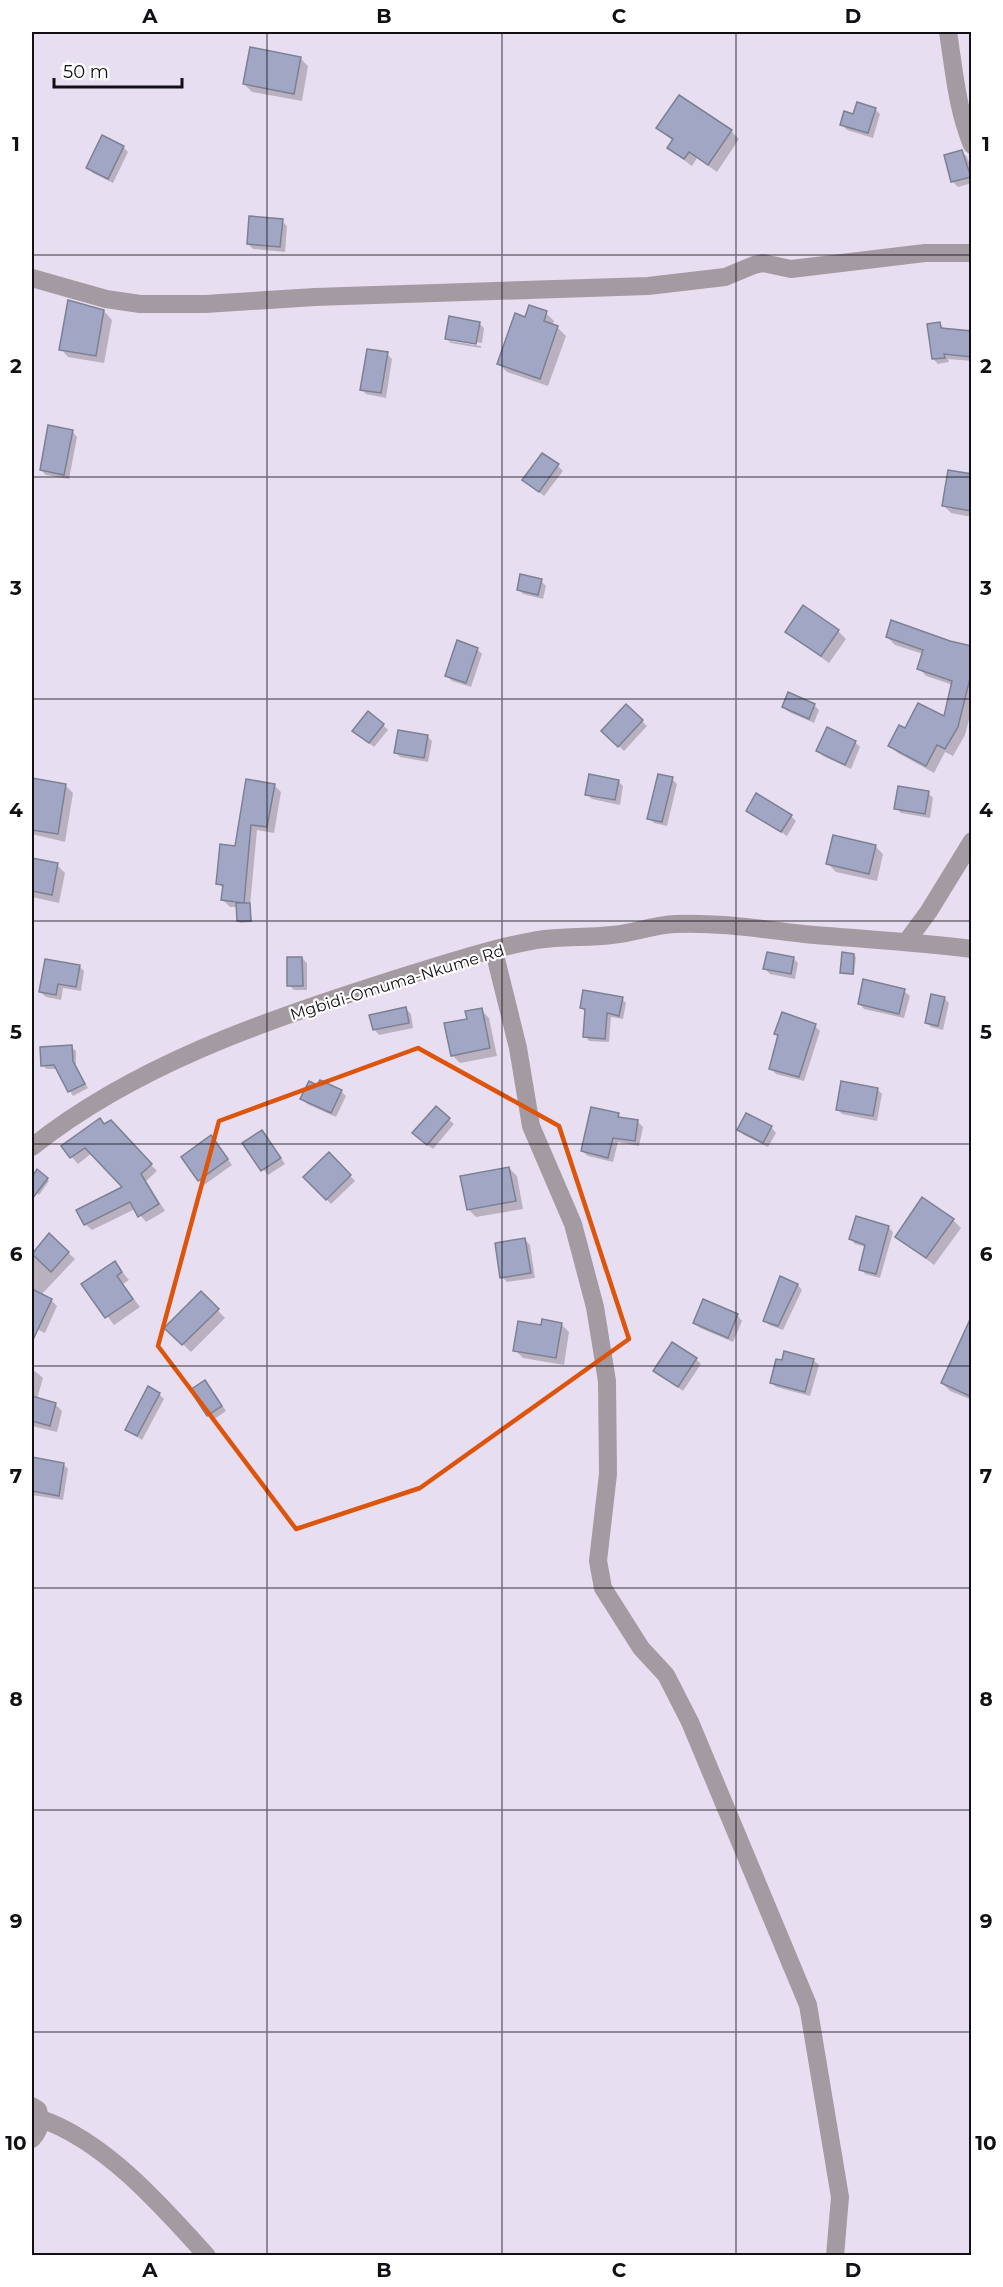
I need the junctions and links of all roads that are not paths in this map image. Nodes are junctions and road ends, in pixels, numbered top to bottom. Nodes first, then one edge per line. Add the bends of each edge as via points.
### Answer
1 (948, 32) edge
2 (972, 145) edge
3 (972, 253) edge
4 (32, 278) edge
5 (972, 841) edge
6 (907, 941) junction
7 (972, 949) edge
8 (494, 951) junction
9 (32, 1148) edge
10 (36, 2112) edge
11 (32, 2139) edge
12 (207, 2256) edge
13 (835, 2256) edge

1 - 2 street via 965,129
3 - 4 street via 925,253 791,269 764,263 725,277 648,286 205,304 140,304 106,299
5 - 6 street
6 - 7 street, Mgbidi-Omuma-Nkume Rd
6 - 8 street, Mgbidi-Omuma-Nkume Rd via 733,925 674,924 612,935 538,940
8 - 9 street, Mgbidi-Omuma-Nkume Rd via 357,991 166,1065 97,1100
8 - 13 street via 518,1048 531,1126 573,1224 595,1307 607,1381 608,1474 598,1561 603,1588 640,1648 666,1675 690,1722 808,2005 840,2197
10 - 11 street via 40,2129
10 - 12 street via 108,2157 169,2213

